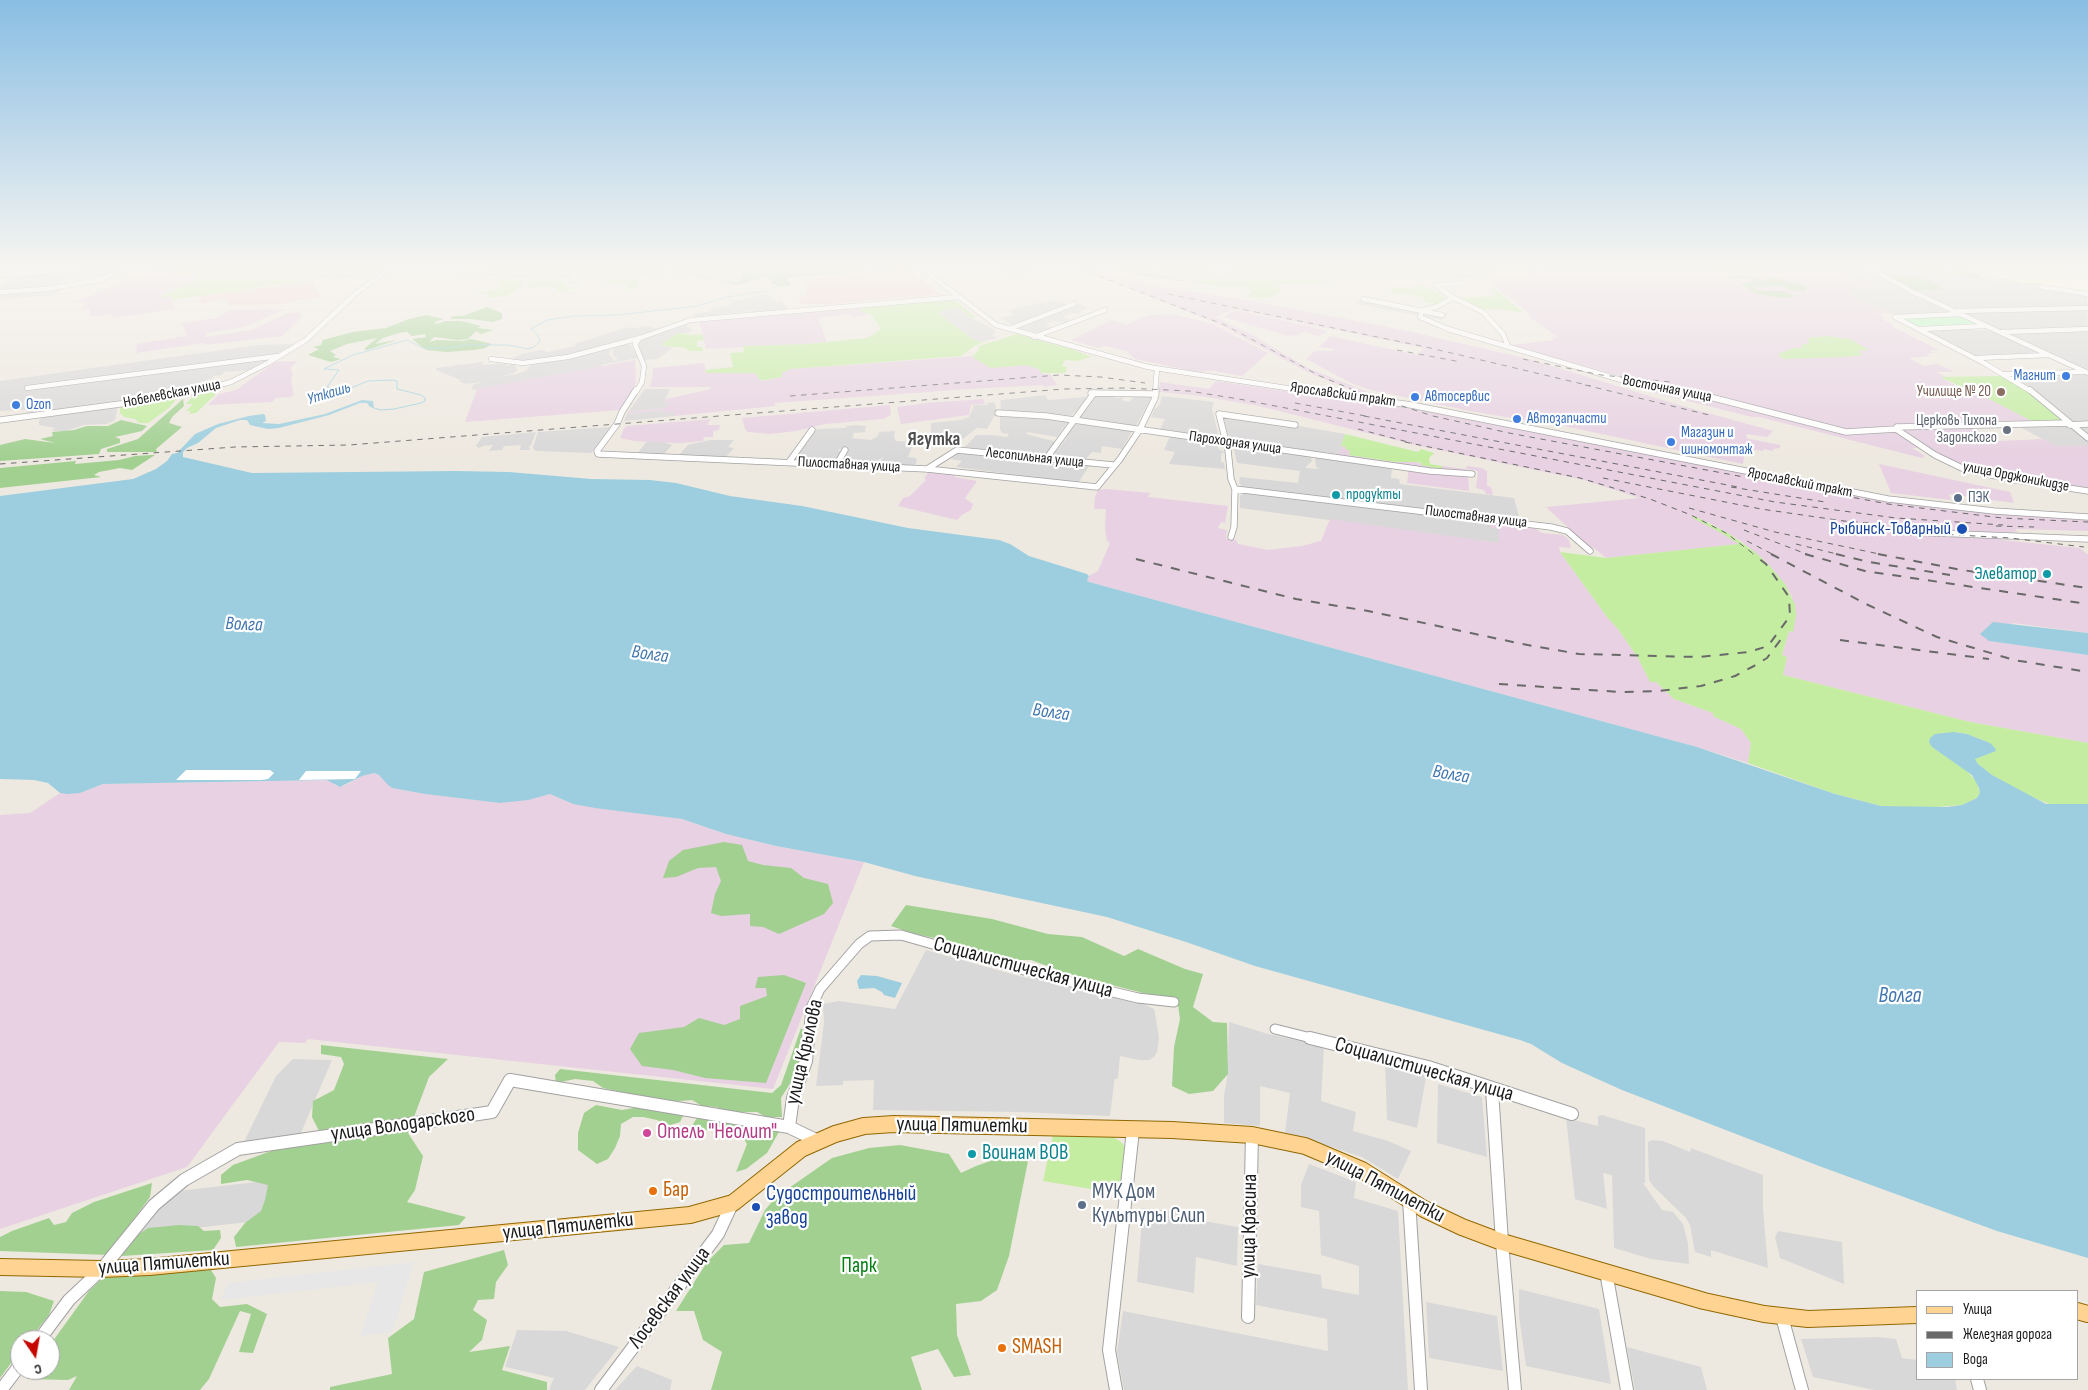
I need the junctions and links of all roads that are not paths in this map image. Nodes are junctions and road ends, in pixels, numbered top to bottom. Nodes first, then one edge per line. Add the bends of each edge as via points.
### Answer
1 (318, 329) edge
2 (666, 329) edge
3 (1009, 329) edge
4 (1053, 329) edge
5 (1448, 329) edge
6 (1498, 329) edge
7 (1919, 329) joint
8 (1922, 329) edge
9 (1993, 329) edge
10 (2088, 329) edge
11 (2000, 332) junction
12 (1034, 336) junction
13 (640, 338) junction
14 (1508, 346) junction
15 (282, 355) junction
16 (2050, 355) junction
17 (1974, 358) junction
18 (491, 359) dead end
19 (1157, 369) junction
20 (2087, 372) edge
21 (2005, 374) junction
22 (27, 388) dead end
23 (1156, 394) junction
24 (998, 413) dead end
25 (0, 420) edge
26 (1074, 420) junction
27 (2069, 424) junction
28 (2088, 424) edge
29 (1295, 425) dead end
30 (1896, 428) junction
31 (1140, 429) junction
32 (812, 430) dead end
33 (2088, 438) edge
34 (1226, 442) junction
35 (845, 450) dead end
36 (1046, 459) junction
37 (789, 462) junction
38 (837, 464) junction
39 (1113, 465) junction
40 (927, 469) junction
41 (1472, 474) dead end
42 (1235, 489) junction
43 (2088, 491) edge
44 (2088, 517) edge
45 (1908, 532) dead end
46 (1231, 537) dead end
47 (2088, 539) edge
48 (1590, 550) dead end
49 (901, 936) joint
50 (1174, 1002) dead end
51 (1275, 1029) dead end
52 (1492, 1090) junction
53 (1572, 1114) dead end
54 (789, 1127) junction
55 (1134, 1130) junction
56 (1252, 1135) junction
57 (818, 1141) junction
58 (1409, 1200) junction
59 (733, 1203) junction
60 (1502, 1242) junction
61 (0, 1267) edge
62 (102, 1269) junction
63 (1606, 1272) junction
64 (1916, 1315) edge
65 (1248, 1317) dead end
66 (1782, 1317) junction
67 (46, 1330) edge
68 (10, 1378) edge
69 (1, 1390) edge
70 (601, 1390) edge
71 (1116, 1390) edge
72 (1421, 1390) edge
73 (1515, 1390) edge
74 (1627, 1390) edge
75 (1802, 1390) edge

1 - 15 street, Нобелевская улица
2 - 13 street
3 - 12 street, Ярославский тракт
4 - 12 street
5 - 14 street, Восточная улица
6 - 14 street
7 - 8 street
7 - 17 street
9 - 11 street
10 - 11 street
11 - 16 street
12 - 19 street, Ярославский тракт
13 - 18 street via 556,359 523,363
13 - 37 street, Пилоставная улица via 635,342 645,373 640,387 597,454
14 - 30 street, Восточная улица via 1631,383 1710,397 1835,430 1854,432
15 - 22 street
15 - 25 street, Нобелевская улица via 231,382 202,390
16 - 17 street
16 - 20 street
17 - 21 street
19 - 23 street
19 - 44 street, Ярославский тракт via 1411,404 1870,496 1987,511
20 - 21 street
21 - 27 street via 2033,392
23 - 26 street via 1093,393
23 - 31 street
24 - 26 street, Пароходная улица
26 - 31 street, Пароходная улица
26 - 36 street
27 - 28 street, Восточная улица
27 - 30 street, Восточная улица
27 - 33 street
29 - 34 street via 1219,414
30 - 43 street, улица Орджоникидзе via 1941,459 1964,469
31 - 34 street, Пароходная улица
31 - 39 street
32 - 37 street
34 - 41 street, Пароходная улица
34 - 42 street
35 - 38 street
36 - 39 street, Лесопильная улица
36 - 40 street, Лесопильная улица via 957,450
37 - 38 street, Пилоставная улица
38 - 40 street, Пилоставная улица
39 - 40 street, Пилоставная улица via 1097,487
42 - 46 street
42 - 48 street, Пилоставная улица via 1551,527 1567,531
45 - 47 street
49 - 50 street, Социалистическая улица via 1038,974 1138,998
49 - 54 street, улица Крылова via 870,936 858,944 820,989 811,1008 806,1061
51 - 52 street, Социалистическая улица via 1428,1067
52 - 53 street, Социалистическая улица
52 - 60 street
54 - 57 street, улица Крылова
54 - 62 street, улица Володарского via 510,1080 492,1112 238,1149 184,1180 154,1205
55 - 56 main road, улица Пятилетки
55 - 57 main road, улица Пятилетки via 894,1124 864,1126
55 - 71 street via 1109,1350
56 - 58 main road, улица Пятилетки via 1289,1141 1323,1152 1362,1170
56 - 65 street, улица Красина
57 - 59 main road, улица Пятилетки via 788,1158
58 - 60 main road, улица Пятилетки via 1462,1228
58 - 72 street
59 - 62 main road, улица Пятилетки via 706,1212 674,1217
59 - 70 street, Лосевская улица via 718,1234
60 - 63 main road, улица Пятилетки
60 - 73 street
61 - 62 main road, улица Пятилетки
62 - 67 street via 69,1300
63 - 66 main road, улица Пятилетки via 1704,1301
63 - 74 street
64 - 66 main road, улица Пятилетки via 1830,1319
66 - 75 street
68 - 69 street

